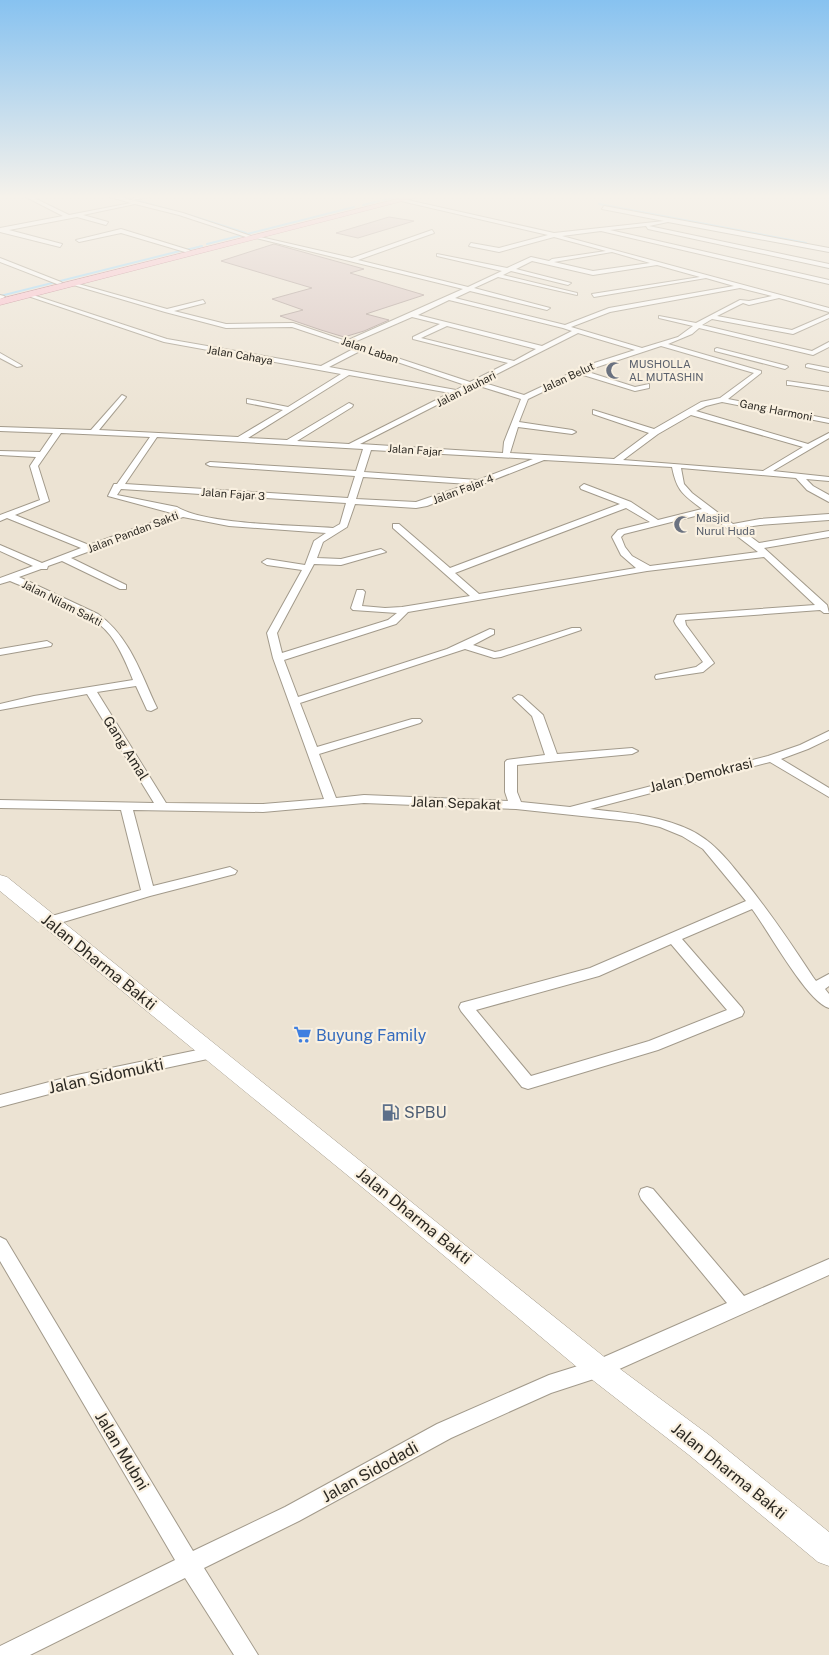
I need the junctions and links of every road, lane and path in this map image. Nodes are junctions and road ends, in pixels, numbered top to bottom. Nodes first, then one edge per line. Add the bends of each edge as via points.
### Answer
1 (31, 272) edge
2 (107, 272) edge
3 (114, 272) edge
4 (403, 272) edge
5 (502, 272) edge
6 (522, 272) edge
7 (690, 272) edge
8 (788, 272) edge
9 (497, 275) junction
10 (708, 277) junction
11 (829, 282) edge
12 (58, 283) junction
13 (568, 283) dead end
14 (72, 284) junction
15 (742, 287) junction
16 (468, 288) junction
17 (575, 294) dead end
18 (28, 295) junction
19 (594, 295) dead end
20 (779, 296) junction
21 (0, 298) edge
22 (447, 298) junction
23 (203, 302) dead end
24 (547, 308) dead end
25 (829, 310) edge
26 (167, 312) junction
27 (411, 315) junction
28 (829, 316) edge
29 (710, 317) junction
30 (661, 318) dead end
31 (446, 324) junction
32 (565, 327) junction
33 (697, 328) junction
34 (579, 330) junction
35 (674, 340) junction
36 (348, 342) junction
37 (660, 344) junction
38 (692, 344) dead end
39 (829, 344) edge
40 (363, 347) junction
41 (544, 349) junction
42 (711, 349) dead end
43 (642, 350) junction
44 (0, 355) edge
45 (516, 363) junction
46 (19, 366) dead end
47 (808, 366) dead end
48 (785, 367) dead end
49 (321, 369) junction
50 (829, 370) edge
51 (578, 371) junction
52 (347, 373) junction
53 (790, 383) dead end
54 (473, 384) junction
55 (646, 386) dead end
56 (829, 390) edge
57 (458, 392) junction
58 (122, 397) dead end
59 (525, 398) junction
60 (722, 400) junction
61 (250, 401) dead end
62 (349, 405) dead end
63 (290, 409) junction
64 (596, 412) dead end
65 (690, 412) junction
66 (829, 421) edge
67 (515, 424) junction
68 (0, 430) edge
69 (58, 432) junction
70 (92, 432) junction
71 (572, 432) dead end
72 (655, 432) junction
73 (155, 435) junction
74 (829, 435) edge
75 (238, 441) junction
76 (288, 443) junction
77 (352, 446) junction
78 (810, 446) junction
79 (368, 447) junction
80 (0, 454) edge
81 (42, 455) junction
82 (506, 456) junction
83 (543, 458) junction
84 (615, 462) junction
85 (210, 464) dead end
86 (676, 465) junction
87 (765, 472) junction
88 (361, 475) junction
89 (798, 476) junction
90 (829, 479) edge
91 (480, 482) junction
92 (117, 486) junction
93 (584, 487) dead end
94 (829, 499) edge
95 (350, 501) junction
96 (628, 504) junction
97 (709, 510) junction
98 (182, 514) junction
99 (2, 516) edge
100 (829, 517) edge
101 (657, 523) junction
102 (396, 526) dead end
103 (731, 527) junction
104 (338, 531) junction
105 (829, 534) edge
106 (318, 544) junction
107 (757, 546) junction
108 (0, 548) edge
109 (89, 548) junction
110 (381, 552) dead end
111 (766, 554) junction
112 (65, 559) junction
113 (267, 562) dead end
114 (341, 562) junction
115 (310, 564) junction
116 (44, 567) junction
117 (645, 569) junction
118 (449, 572) junction
119 (12, 578) junction
120 (0, 582) edge
121 (123, 587) dead end
122 (360, 592) dead end
123 (478, 598) junction
124 (827, 609) edge
125 (402, 610) junction
126 (576, 630) dead end
127 (490, 632) dead end
128 (47, 644) dead end
129 (466, 646) junction
130 (0, 652) edge
131 (278, 658) junction
132 (660, 677) dead end
133 (138, 682) junction
134 (90, 690) junction
135 (518, 698) dead end
136 (294, 701) junction
137 (0, 707) edge
138 (151, 708) dead end
139 (416, 721) dead end
140 (829, 734) edge
141 (632, 751) dead end
142 (313, 752) junction
143 (552, 758) junction
144 (772, 758) junction
145 (829, 793) edge
146 (331, 802) junction
147 (0, 804) edge
148 (516, 805) junction
149 (126, 806) junction
150 (162, 806) junction
151 (570, 810) junction
152 (230, 871) dead end
153 (0, 881) edge
154 (148, 892) junction
155 (754, 903) junction
156 (50, 921) junction
157 (673, 938) junction
158 (829, 979) edge
159 (815, 988) junction
160 (829, 1003) edge
161 (212, 1053) junction
162 (0, 1101) edge
163 (647, 1194) dead end
164 (0, 1245) edge
165 (829, 1267) edge
166 (741, 1306) junction
167 (599, 1369) junction
168 (829, 1551) edge
169 (189, 1564) junction
170 (6, 1655) edge
171 (247, 1655) edge

1 - 12 street
2 - 12 main road
3 - 14 main road
4 - 16 street
5 - 9 street
6 - 13 street
7 - 10 street
8 - 11 street
9 - 16 street
9 - 17 street
10 - 15 street
10 - 19 street
12 - 21 main road
14 - 18 main road
14 - 26 street, Jalan Laban
15 - 20 street
15 - 32 street via 609,310
16 - 22 street
16 - 24 street
18 - 21 main road
18 - 49 street, Jalan Cahaya via 166,341
20 - 25 street
20 - 29 street, Jalan Belut via 749,303 742,301
22 - 27 street
22 - 32 street
23 - 26 street
26 - 36 street, Jalan Laban via 226,326 293,325
27 - 31 street
27 - 36 street
28 - 29 street via 793,332
29 - 33 street, Jalan Belut
30 - 33 street
31 - 41 street
31 - 45 street via 415,338
32 - 34 street
33 - 35 street, Jalan Belut
33 - 39 street via 813,353
34 - 41 street, Jalan Jauhari
34 - 43 street
35 - 37 street, Jalan Belut
35 - 38 street
36 - 40 street, Jalan Laban
37 - 43 street, Jalan Belut
37 - 60 street via 759,371
40 - 49 street
40 - 54 street, Jalan Laban
41 - 45 street, Jalan Jauhari
42 - 48 street
43 - 51 street, Jalan Belut
44 - 46 street
45 - 54 street, Jalan Jauhari
47 - 50 street
49 - 52 street, Jalan Cahaya
51 - 55 street via 635,389
51 - 59 street, Jalan Belut
52 - 57 street, Jalan Cahaya
52 - 63 street
53 - 56 street
54 - 57 street, Jalan Jauhari
54 - 59 street, Jalan Laban
57 - 77 street, Jalan Jauhari
58 - 70 street
59 - 67 street, Jalan Belut
60 - 65 street via 704,404
60 - 66 street, Gang Harmoni
61 - 63 street
62 - 76 street
63 - 75 street
64 - 72 street
65 - 72 street
65 - 78 street
67 - 71 street
67 - 82 street, Jalan Belut
68 - 69 street, Jalan Fajar
69 - 70 street, Jalan Fajar
69 - 81 street
70 - 73 street, Jalan Fajar
72 - 84 street
73 - 75 street, Jalan Fajar
73 - 92 street
74 - 78 street
75 - 76 street, Jalan Fajar
76 - 77 street, Jalan Fajar
77 - 79 street, Jalan Fajar
78 - 87 street
79 - 82 street, Jalan Fajar
79 - 88 street
80 - 81 street
81 - 99 street via 34,466 45,501
82 - 83 street, Jalan Fajar
83 - 84 street, Jalan Fajar
83 - 91 street, Jalan Fajar 4
84 - 86 street, Jalan Fajar
85 - 88 street
86 - 87 street, Jalan Fajar
86 - 97 street via 680,485
87 - 89 street, Jalan Fajar
88 - 91 street
88 - 95 street
89 - 90 street, Jalan Fajar
89 - 94 street
91 - 95 street, Jalan Fajar 4 via 422,505
92 - 95 street, Jalan Fajar 3
92 - 98 street, Jalan Pandan Sakti via 112,496 174,509
93 - 96 street via 604,492
95 - 104 street via 344,526
96 - 101 street
96 - 118 street
97 - 101 street
97 - 103 street
98 - 104 street via 230,523
98 - 109 street, Jalan Pandan Sakti
99 - 109 street
100 - 103 street
101 - 117 street via 622,532 616,538 616,543 636,566
102 - 118 street
103 - 107 street
104 - 106 street
105 - 107 street
106 - 114 street
106 - 115 street
107 - 111 street
108 - 116 street
109 - 112 street, Jalan Pandan Sakti
110 - 114 street
111 - 117 street
111 - 124 street
112 - 116 street, Jalan Pandan Sakti
112 - 121 street
113 - 115 street
114 - 115 street
115 - 131 street via 272,633
116 - 119 street, Jalan Pandan Sakti
117 - 123 street
118 - 123 street
119 - 120 street, Jalan Pandan Sakti
119 - 133 street, Jalan Nilam Sakti via 102,621 113,632
122 - 125 street via 356,608
123 - 125 street
124 - 132 street via 681,617 681,625 710,663 699,670
125 - 131 street via 399,618 392,622
126 - 129 street via 501,654 494,655
127 - 129 street
128 - 130 street
129 - 136 street
131 - 136 street
133 - 134 street
133 - 138 street, Jalan Nilam Sakti
134 - 137 street
134 - 150 street, Gang Amal
135 - 143 street via 537,714
136 - 142 street
139 - 142 street
140 - 144 street, Jalan Demokrasi
141 - 143 street
142 - 146 street
143 - 148 street via 515,760 510,764 511,792
144 - 145 street
144 - 151 street, Jalan Demokrasi
146 - 148 street, Jalan Sepakat via 364,799
146 - 150 street, Jalan Sepakat via 263,808
147 - 149 street, Jalan Sepakat
148 - 151 street, Jalan Sepakat
149 - 150 street, Jalan Sepakat
149 - 154 street
151 - 155 street, Jalan Sepakat via 638,818 686,833 713,852
152 - 154 street
153 - 156 main road, Jalan Dharma Bakti
154 - 156 street
155 - 157 street
155 - 159 street, Jalan Sepakat
156 - 161 main road, Jalan Dharma Bakti
157 - 157 street via 737,1012 653,1046 528,1083 466,1007 594,972
158 - 159 street
159 - 160 street, Jalan Sepakat
161 - 162 street, Jalan Sidomukti via 72,1082
161 - 167 main road, Jalan Dharma Bakti
163 - 166 street
164 - 169 street, Jalan Mubni
165 - 166 street, Jalan Sidodadi
166 - 167 street, Jalan Sidodadi
167 - 168 main road, Jalan Dharma Bakti
167 - 169 street, Jalan Sidodadi via 549,1384 444,1431 292,1514
169 - 170 street, Jalan Sidodadi
169 - 171 street, Jalan Mubni

